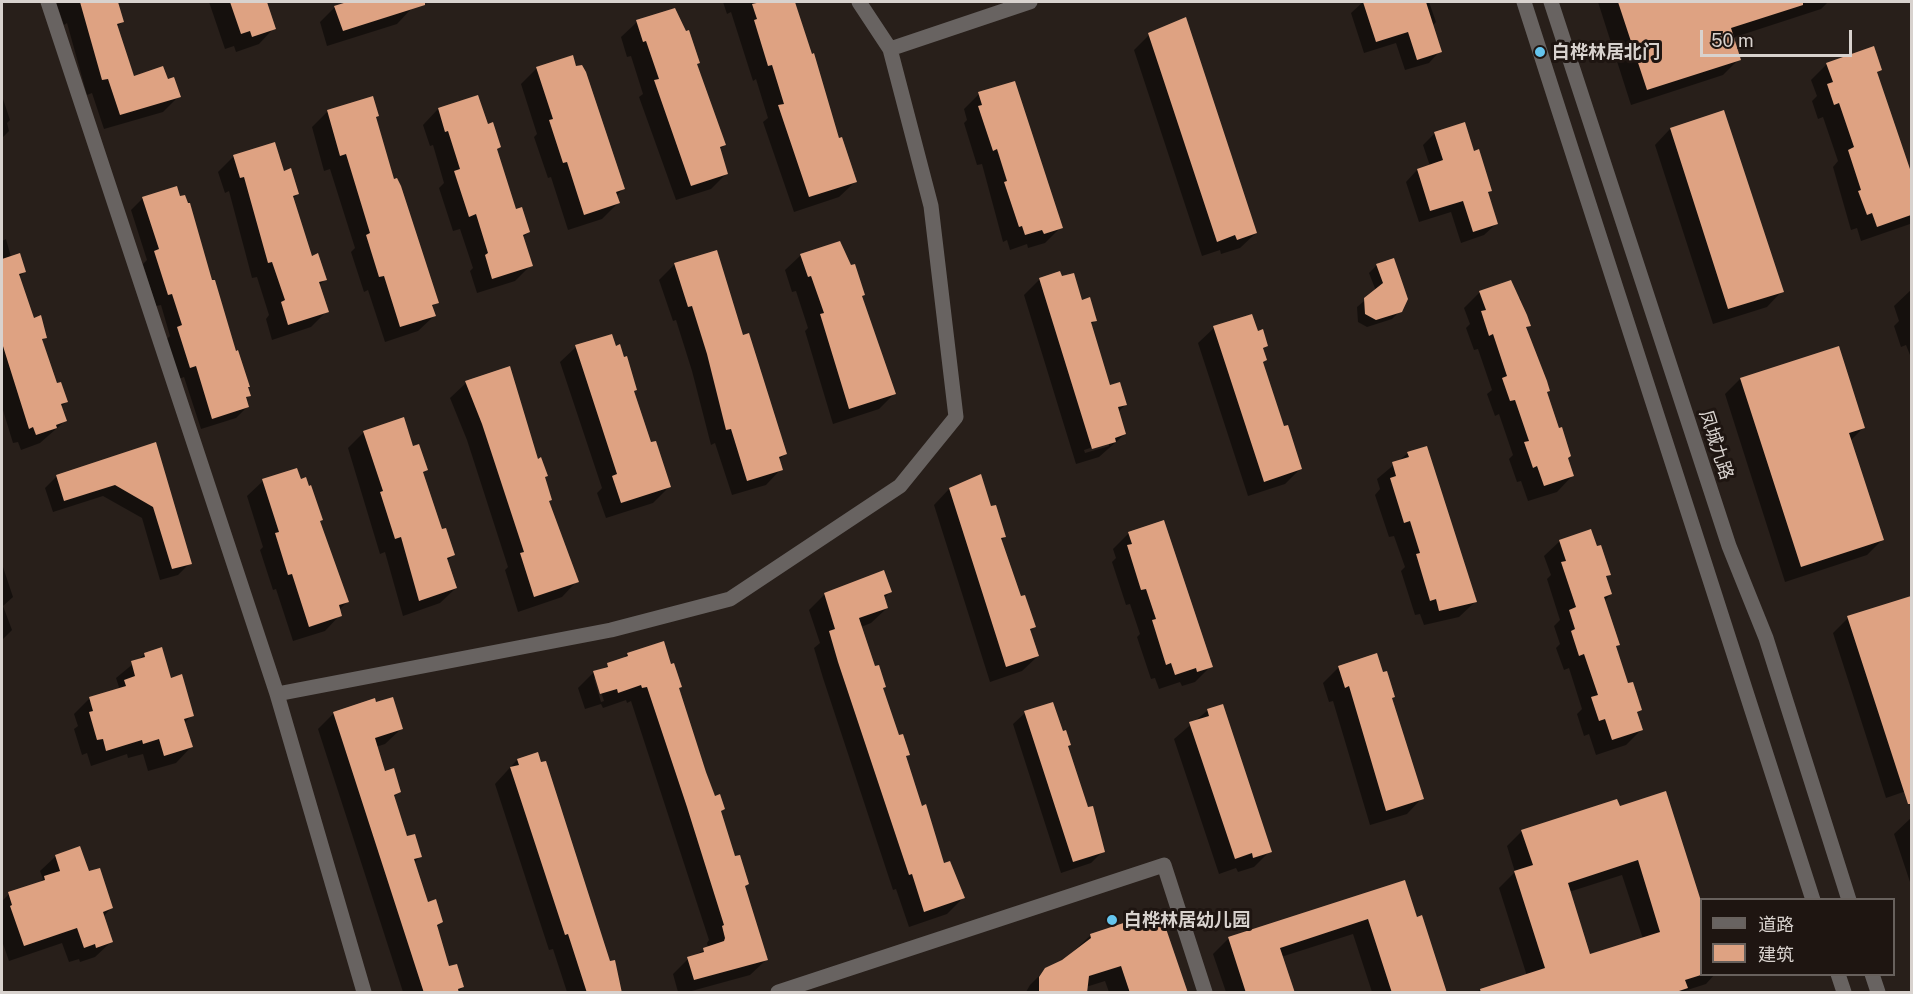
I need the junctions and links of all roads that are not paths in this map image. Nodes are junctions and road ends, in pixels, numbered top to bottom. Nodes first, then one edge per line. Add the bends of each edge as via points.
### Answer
1 (48, 2) edge
2 (859, 2) edge
3 (1030, 2) edge
4 (1524, 2) edge
5 (1551, 2) edge
6 (890, 49) junction
7 (277, 694) junction
8 (1812, 898) edge
9 (1848, 898) edge
10 (1838, 976) edge
11 (1872, 976) edge
12 (364, 993) edge
13 (778, 993) edge
14 (1205, 993) edge
15 (1844, 993) edge
16 (1878, 993) edge

1 - 7 street
2 - 6 street
3 - 6 street
4 - 8 street
5 - 9 street, 凤城九路 via 1729,546 1766,638
6 - 7 street via 931,206 956,417 900,486 730,599 611,630
7 - 12 street
10 - 15 street
11 - 16 street
13 - 14 street via 1164,865

